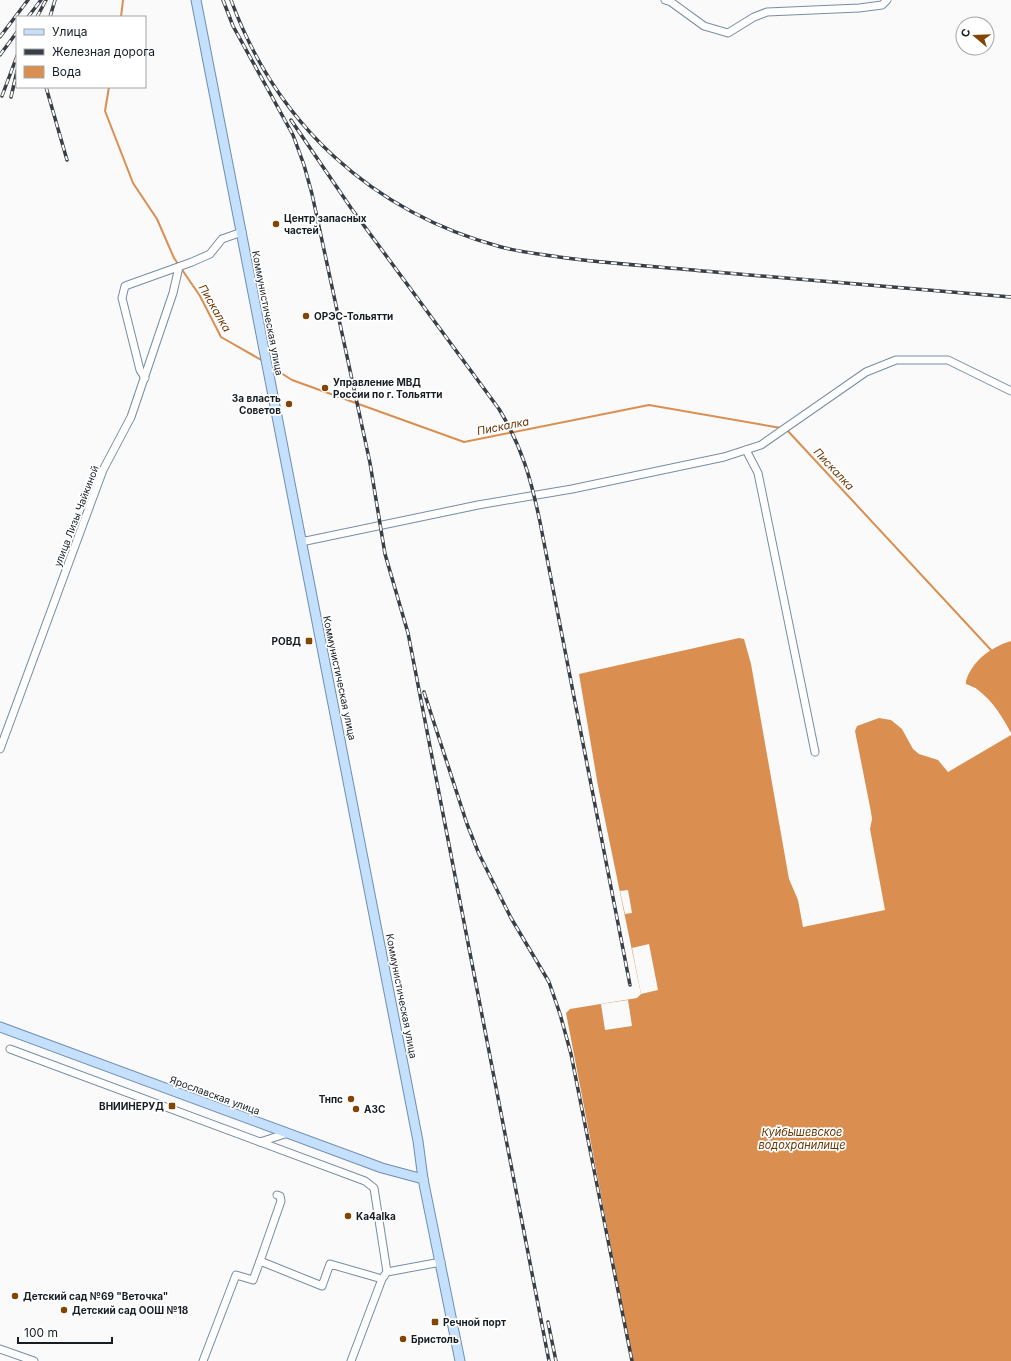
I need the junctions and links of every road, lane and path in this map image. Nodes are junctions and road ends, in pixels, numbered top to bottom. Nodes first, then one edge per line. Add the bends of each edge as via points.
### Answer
1 (196, 0) edge
2 (665, 0) edge
3 (887, 0) edge
4 (242, 232) junction
5 (179, 267) junction
6 (145, 378) junction
7 (1011, 391) edge
8 (746, 450) junction
9 (301, 542) junction
10 (0, 749) edge
11 (816, 752) dead end
12 (0, 1027) edge
13 (10, 1050) dead end
14 (288, 1133) junction
15 (260, 1142) junction
16 (424, 1179) junction
17 (277, 1195) dead end
18 (260, 1261) junction
19 (441, 1262) junction
20 (387, 1272) junction
21 (382, 1279) junction
22 (0, 1349) edge
23 (34, 1361) edge
24 (203, 1361) edge
25 (351, 1361) edge
26 (460, 1361) edge

1 - 4 main road, Коммунистическая улица
2 - 3 street via 704,26 728,33 754,17 768,12 859,8 882,5
4 - 5 street via 222,239 210,254
4 - 9 main road, Коммунистическая улица
5 - 6 street, улица Лизы Чайкиной
5 - 6 street via 125,286 122,298 140,370
6 - 10 street, улица Лизы Чайкиной via 131,417 103,470
7 - 8 street via 948,360 896,360 866,372 761,445
8 - 9 street via 724,457 580,487 478,505
8 - 11 street via 758,473
9 - 16 main road, Коммунистическая улица via 343,745
12 - 14 main road, Ярославская улица
13 - 15 street
14 - 15 street
14 - 16 main road, Ярославская улица via 382,1168
15 - 20 street via 365,1181 374,1188
16 - 19 main road, Коммунистическая улица
17 - 18 street via 280,1196 280,1201
18 - 21 street via 322,1286 330,1264
18 - 24 street via 252,1280 236,1275
19 - 20 street
19 - 26 main road, Коммунистическая улица
20 - 21 street
21 - 25 street
22 - 23 street

